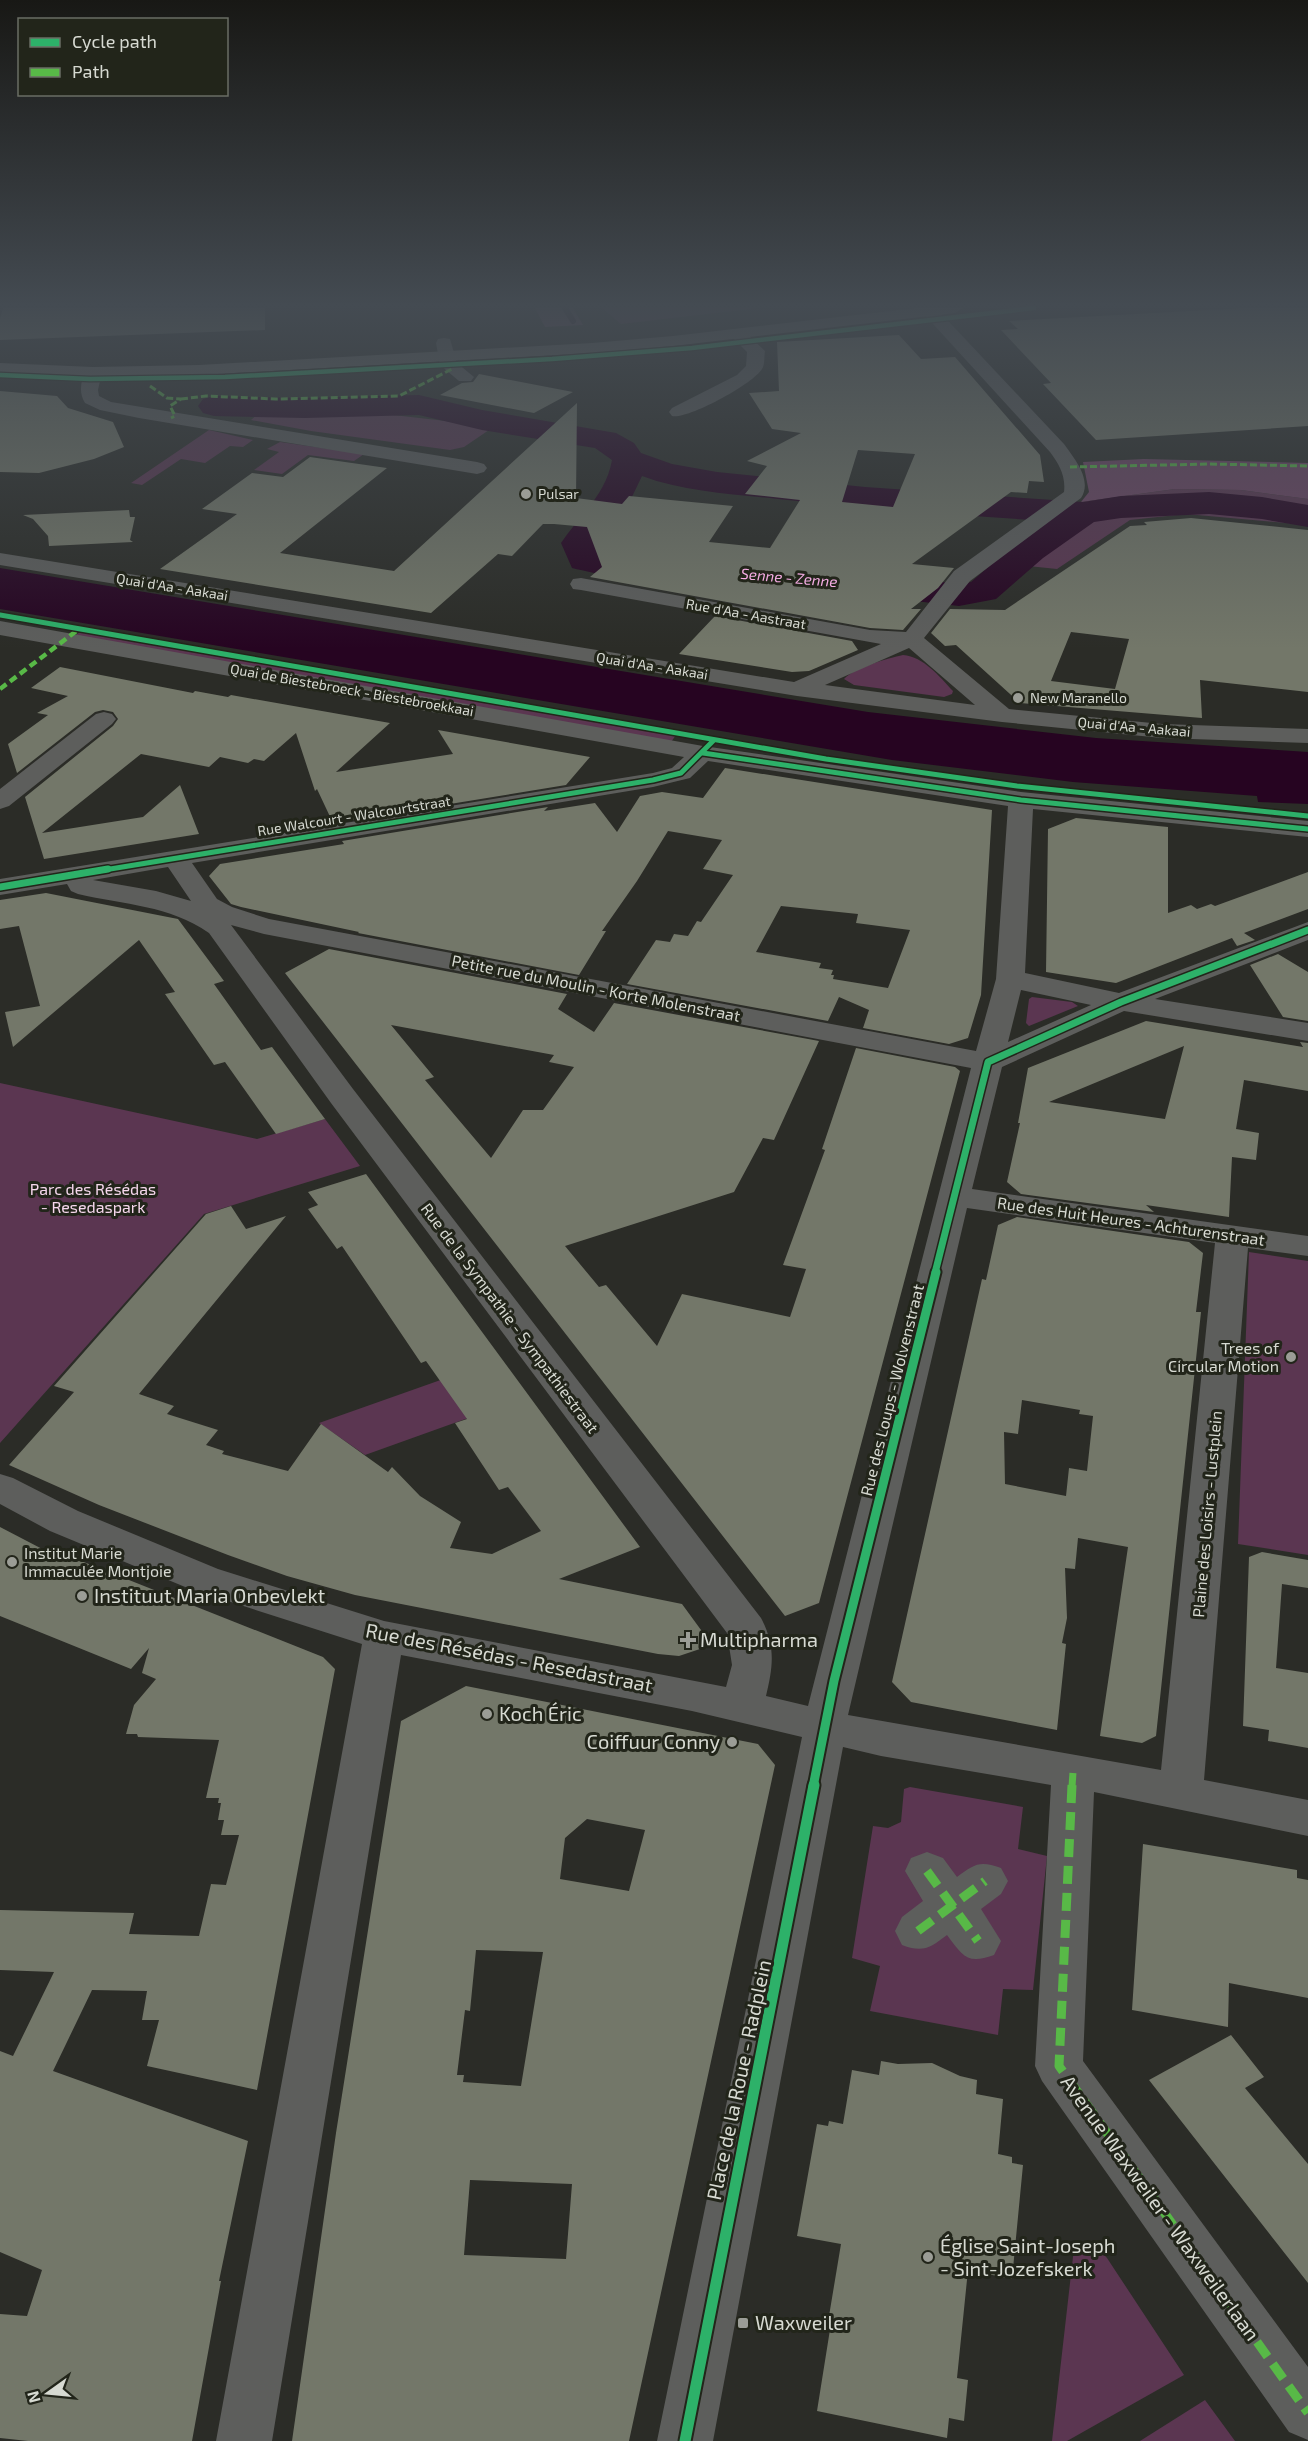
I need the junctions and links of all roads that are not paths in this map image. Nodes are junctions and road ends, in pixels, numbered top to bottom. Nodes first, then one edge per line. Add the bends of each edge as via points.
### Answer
1 (201, 422) edge
2 (1034, 422) edge
3 (477, 468) dead end
4 (0, 559) edge
5 (581, 584) dead end
6 (0, 628) edge
7 (912, 639) junction
8 (797, 689) junction
9 (1002, 715) junction
10 (104, 719) dead end
11 (1308, 736) edge
12 (704, 753) junction
13 (1021, 800) junction
14 (0, 801) edge
15 (1308, 829) edge
16 (176, 859) junction
17 (78, 875) junction
18 (2, 880) edge
19 (202, 908) junction
20 (264, 926) junction
21 (1308, 930) edge
22 (229, 941) junction
23 (1010, 979) junction
24 (1121, 1002) junction
25 (1308, 1032) edge
26 (988, 1062) junction
27 (954, 1197) junction
28 (1232, 1235) junction
29 (1308, 1246) edge
30 (0, 1487) edge
31 (384, 1636) junction
32 (742, 1706) junction
33 (825, 1726) junction
34 (1073, 1772) junction
35 (1181, 1792) junction
36 (1308, 1818) edge
37 (946, 1897) dead end
38 (978, 1941) dead end
39 (1308, 2414) edge
40 (244, 2441) edge
41 (685, 2441) edge

1 - 3 street
2 - 7 street via 1070,467 1075,479 1074,494 962,576
4 - 8 street, Quai d'Aa - Aakaai
5 - 7 street, Rue d'Aa - Aastraat via 870,637
6 - 12 street, Quai de Biestebroeck - Biestebroekkaai
7 - 8 street
7 - 9 street
8 - 9 street, Quai d'Aa - Aakaai
9 - 11 street, Quai d'Aa - Aakaai via 1161,731
10 - 14 street
12 - 13 street, Quai de Biestebroeck - Biestebroekkaai
12 - 16 street, Rue Walcourt - Walcourtstraat via 681,773 653,780
13 - 15 street, Quai de Biestebroeck - Biestebroekkaai
13 - 23 street, Rue des Loups - Wolvenstraat
16 - 17 street, Rue Walcourt - Walcourtstraat
16 - 19 street, Rue de la Sympathie - Sympathiestraat
17 - 18 street, Rue Walcourt - Walcourtstraat
17 - 19 street, Petite rue du Moulin - Korte Molenstraat via 81,885 88,888
19 - 20 street, Petite rue du Moulin - Korte Molenstraat
19 - 22 street, Rue de la Sympathie - Sympathiestraat
20 - 22 street
20 - 26 street, Petite rue du Moulin - Korte Molenstraat
21 - 24 street
22 - 32 street, Rue de la Sympathie - Sympathiestraat via 747,1629 753,1665
23 - 24 street
23 - 26 street, Rue des Loups - Wolvenstraat
24 - 25 street
24 - 26 street
26 - 27 street, Rue des Loups - Wolvenstraat
27 - 28 street, Rue des Huit Heures - Achturenstraat
27 - 33 street, Rue des Loups - Wolvenstraat
28 - 29 street, Rue des Huit Heures - Achturenstraat
28 - 35 street, Plaine des Loisirs - Lustplein
30 - 31 street, Rue des Résédas - Resedastraat via 64,1521 204,1579
31 - 32 street, Rue des Résédas - Resedastraat
31 - 40 street
32 - 33 street, Rue des Résédas - Resedastraat
33 - 34 street, Rue des Résédas - Resedastraat
33 - 41 street, Place de la Roue - Radplein
34 - 35 street, Rue des Résédas - Resedastraat
34 - 39 street, Avenue Waxweiler - Waxweilerlaan via 1059,2066
35 - 36 street, Rue des Résédas - Resedastraat
37 - 38 street

